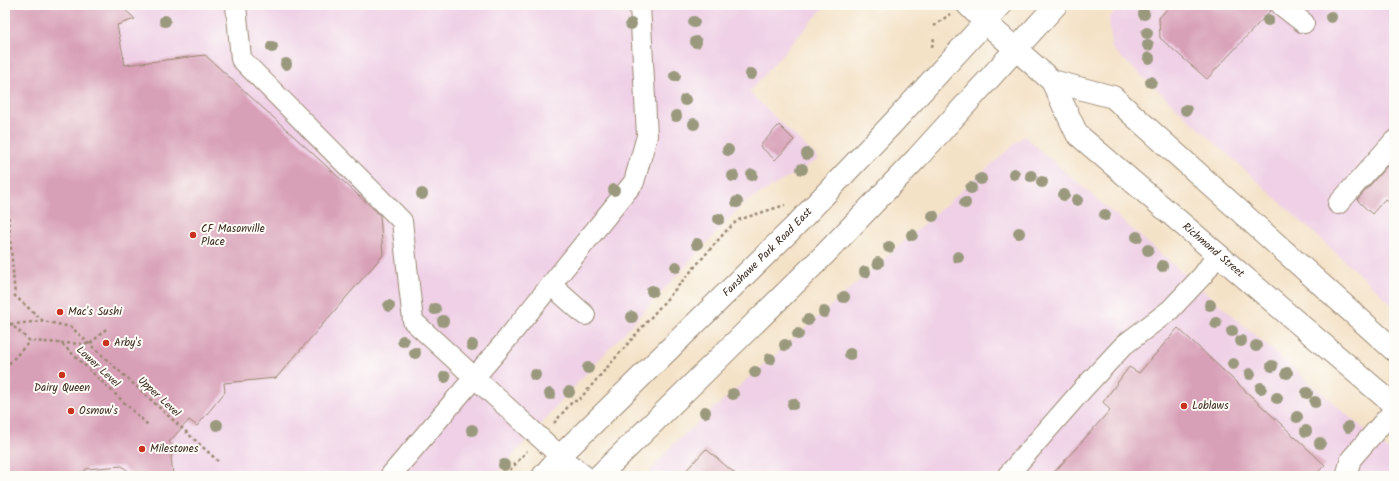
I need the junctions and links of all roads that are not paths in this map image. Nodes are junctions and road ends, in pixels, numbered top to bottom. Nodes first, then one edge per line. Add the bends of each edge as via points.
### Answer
1 (236, 5) edge
2 (640, 5) edge
3 (968, 5) edge
4 (1001, 5) edge
5 (1056, 5) edge
6 (1281, 5) edge
7 (985, 22) junction
8 (1304, 23) dead end
9 (1016, 49) junction
10 (1052, 81) junction
11 (1394, 141) edge
12 (1338, 204) dead end
13 (1218, 254) junction
14 (551, 285) junction
15 (585, 315) dead end
16 (1394, 350) edge
17 (475, 378) junction
18 (1394, 406) edge
19 (1394, 410) edge
20 (560, 456) junction
21 (390, 476) edge
22 (543, 476) edge
23 (585, 476) edge
24 (599, 476) edge
25 (1008, 476) edge
26 (1346, 476) edge

1 - 17 lane via 241,59 402,221 413,321
2 - 14 lane via 647,136 634,182
3 - 7 main road, Richmond Street
4 - 7 main road, Fanshawe Park Road East
5 - 9 main road
6 - 8 lane
7 - 9 main road, Richmond Street
7 - 20 main road, Fanshawe Park Road East via 794,227
9 - 10 main road, Richmond Street
9 - 24 main road via 824,255
10 - 13 main road, Richmond Street via 1077,134
10 - 16 main road, Richmond Street via 1113,97
11 - 12 lane
13 - 18 main road, Richmond Street
13 - 25 lane via 1170,310 1124,345 1083,388
14 - 15 lane
14 - 17 lane
17 - 20 lane
17 - 21 lane
19 - 26 lane via 1352,459
20 - 22 main road, Fanshawe Park Road East
20 - 23 lane

